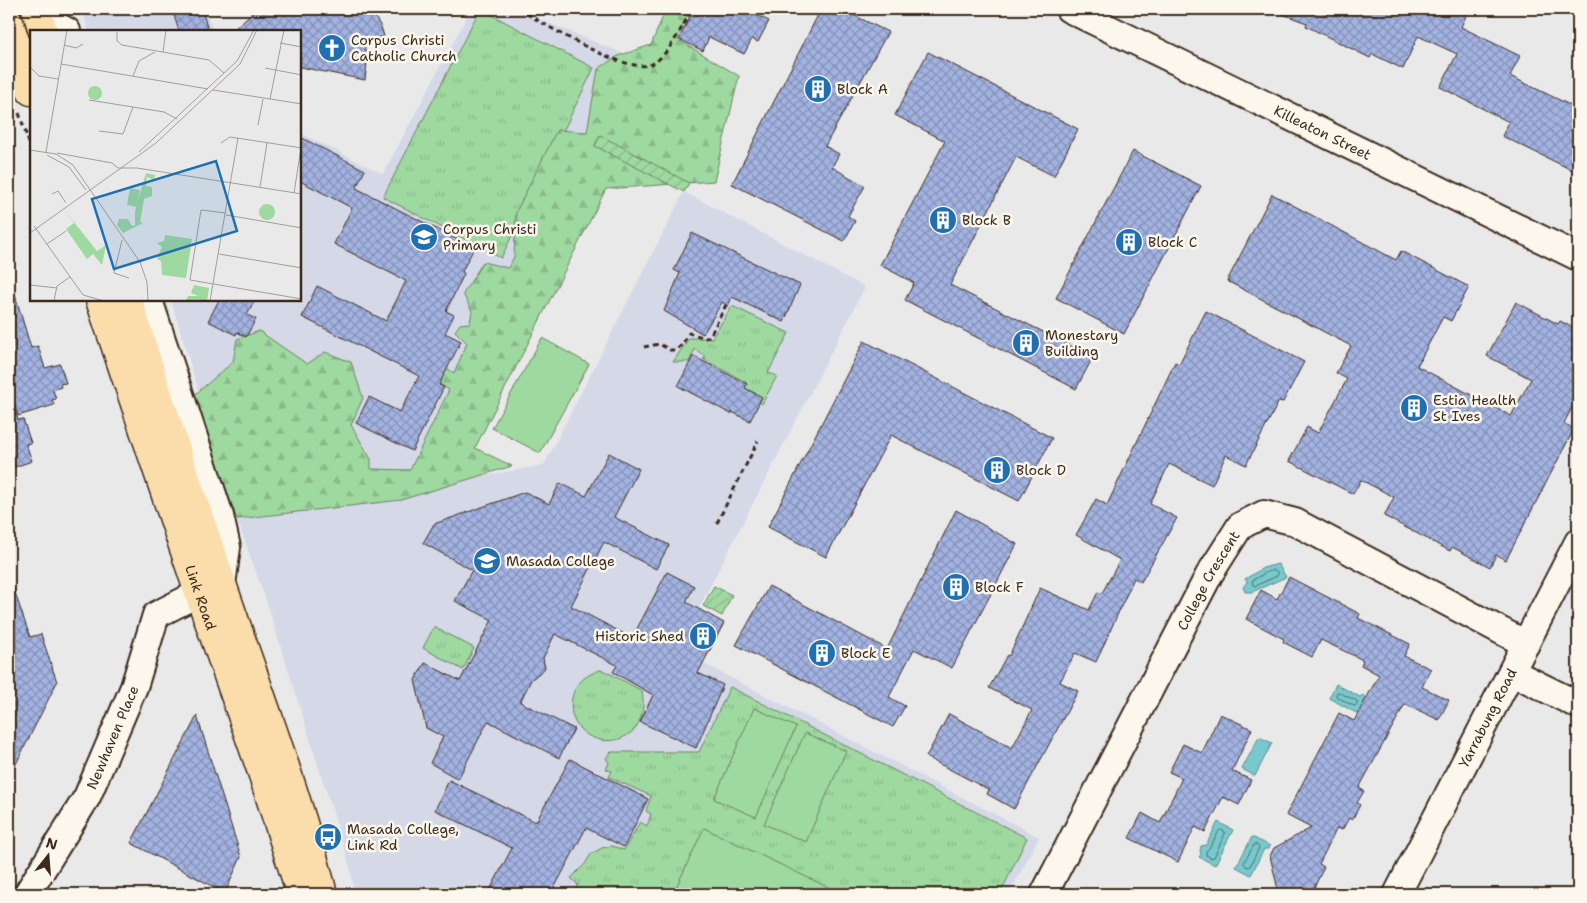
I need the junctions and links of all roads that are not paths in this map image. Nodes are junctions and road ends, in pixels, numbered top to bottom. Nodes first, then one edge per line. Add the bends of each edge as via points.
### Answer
1 (1069, 9) edge
2 (39, 19) edge
3 (9, 22) edge
4 (65, 30) edge
5 (30, 88) edge
6 (1578, 257) edge
7 (100, 301) edge
8 (128, 301) edge
9 (149, 301) edge
10 (1578, 542) edge
11 (211, 589) junction
12 (1526, 644) junction
13 (1512, 672) junction
14 (1578, 705) edge
15 (26, 894) edge
16 (301, 894) edge
17 (323, 894) edge
18 (1044, 894) edge
19 (1397, 894) edge

1 - 6 street, Killeaton Street
2 - 4 street
3 - 5 main road
7 - 11 main road, Link Road
8 - 11 main road, Link Road
9 - 11 street via 228,547
10 - 12 street, Yarrabung Road
11 - 15 street, Newhaven Place via 156,615 134,687 87,797
11 - 16 main road, Link Road
11 - 17 main road, Link Road via 283,758
12 - 13 street, Yarrabung Road
12 - 18 street, College Crescent via 1295,522 1264,514 1240,526 1209,575
13 - 14 street
13 - 19 street, Yarrabung Road

